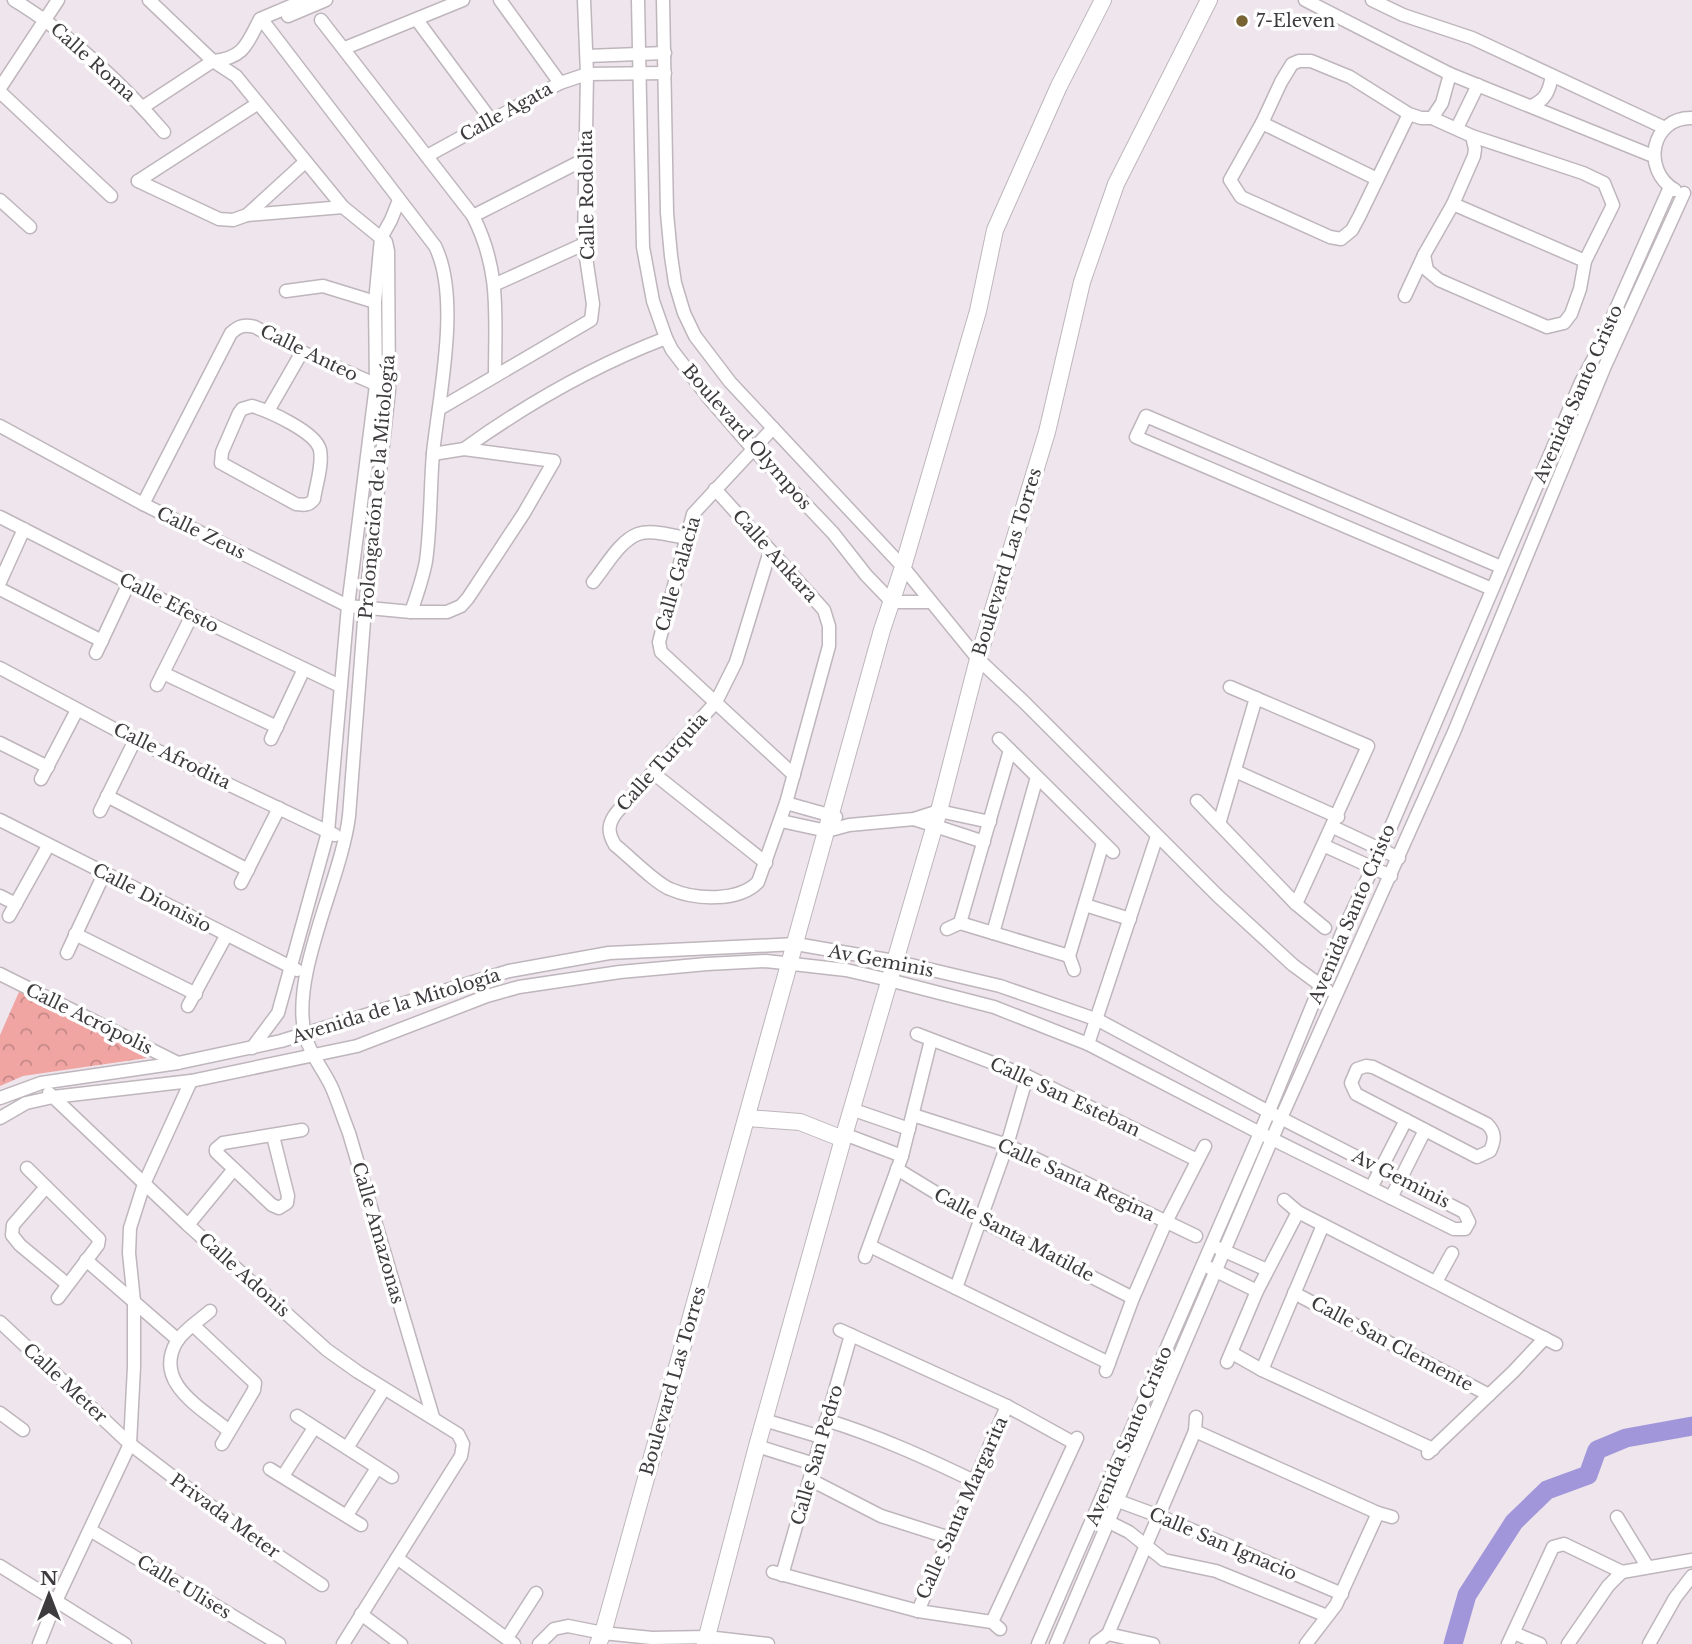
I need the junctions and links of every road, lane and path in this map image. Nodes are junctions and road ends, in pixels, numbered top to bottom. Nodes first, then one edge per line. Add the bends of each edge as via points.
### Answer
1 (14, 0) edge
2 (58, 0) edge
3 (149, 0) edge
4 (305, 0) edge
5 (326, 0) edge
6 (463, 0) edge
7 (500, 0) edge
8 (584, 0) edge
9 (638, 0) edge
10 (663, 0) edge
11 (1103, 0) edge
12 (1209, 0) edge
13 (1305, 0) edge
14 (1372, 0) edge
15 (45, 19) junction
16 (321, 20) dead end
17 (417, 20) junction
18 (261, 26) junction
19 (345, 48) junction
20 (664, 53) junction
21 (639, 54) junction
22 (586, 56) junction
23 (213, 61) junction
24 (639, 73) junction
25 (665, 73) junction
26 (587, 74) junction
27 (1450, 74) junction
28 (1552, 76) junction
29 (560, 83) junction
30 (1478, 85) junction
31 (0, 90) edge
32 (257, 104) junction
33 (1531, 106) junction
34 (143, 107) junction
35 (1409, 114) junction
36 (1432, 118) junction
37 (1692, 118) edge
38 (491, 120) junction
39 (1262, 123) junction
40 (1457, 128) junction
41 (1665, 128) junction
42 (164, 132) dead end
43 (1472, 136) junction
44 (427, 156) junction
45 (1653, 156) junction
46 (585, 159) junction
47 (305, 162) junction
48 (1377, 179) junction
49 (1670, 187) junction
50 (1688, 193) edge
51 (111, 195) dead end
52 (0, 200) edge
53 (399, 200) junction
54 (1453, 204) junction
55 (343, 207) junction
56 (667, 213) junction
57 (247, 215) junction
58 (473, 216) junction
59 (642, 220) junction
60 (30, 227) dead end
61 (381, 238) junction
62 (584, 243) junction
63 (1424, 255) junction
64 (1585, 261) junction
65 (496, 284) junction
66 (286, 290) dead end
67 (1405, 296) dead end
68 (375, 302) junction
69 (666, 338) junction
70 (302, 352) junction
71 (495, 376) junction
72 (383, 388) junction
73 (439, 409) junction
74 (268, 411) junction
75 (0, 426) edge
76 (773, 428) junction
77 (464, 449) junction
78 (753, 449) junction
79 (433, 454) junction
80 (715, 489) junction
81 (143, 504) junction
82 (0, 517) edge
83 (24, 529) junction
84 (687, 538) junction
85 (770, 551) junction
86 (903, 567) junction
87 (1501, 567) junction
88 (0, 582) edge
89 (593, 582) dead end
90 (129, 583) junction
91 (0, 589) edge
92 (1492, 589) junction
93 (892, 602) junction
94 (932, 602) junction
95 (348, 606) junction
96 (365, 608) junction
97 (411, 612) junction
98 (192, 615) junction
99 (829, 626) joint
100 (978, 659) junction
101 (0, 668) edge
102 (304, 669) junction
103 (163, 673) junction
104 (157, 685) dead end
105 (340, 685) junction
106 (1230, 687) dead end
107 (1256, 698) junction
108 (716, 702) junction
109 (77, 710) junction
110 (999, 739) dead end
111 (135, 740) junction
112 (0, 743) edge
113 (1010, 750) junction
114 (48, 767) junction
115 (1234, 771) junction
116 (653, 773) junction
117 (794, 775) junction
118 (1037, 777) junction
119 (41, 779) dead end
120 (107, 796) junction
121 (1197, 801) dead end
122 (786, 803) junction
123 (279, 808) junction
124 (100, 811) dead end
125 (939, 811) junction
126 (831, 814) junction
127 (914, 819) junction
128 (0, 820) edge
129 (781, 821) junction
130 (990, 822) junction
131 (1335, 822) junction
132 (1219, 824) junction
133 (849, 825) junction
134 (934, 828) junction
135 (827, 831) junction
136 (328, 832) junction
137 (1157, 836) junction
138 (346, 841) junction
139 (984, 842) junction
140 (48, 846) junction
141 (1325, 846) junction
142 (1381, 850) junction
143 (1399, 858) junction
144 (766, 863) junction
145 (1374, 867) junction
146 (248, 870) junction
147 (104, 874) junction
148 (1391, 876) junction
149 (241, 883) dead end
150 (0, 896) edge
151 (1296, 904) junction
152 (1085, 905) junction
153 (1130, 919) junction
154 (960, 923) junction
155 (1325, 928) dead end
156 (947, 929) dead end
157 (993, 933) junction
158 (75, 934) junction
159 (226, 936) junction
160 (796, 944) junction
161 (66, 953) dead end
162 (1069, 956) junction
163 (894, 961) junction
164 (790, 964) junction
165 (290, 967) junction
166 (1074, 970) dead end
167 (0, 974) edge
168 (306, 974) junction
169 (889, 980) junction
170 (1320, 987) junction
171 (196, 994) junction
172 (1337, 995) junction
173 (188, 1006) dead end
174 (1098, 1020) junction
175 (918, 1034) dead end
176 (305, 1035) junction
177 (931, 1040) junction
178 (1088, 1044) junction
179 (252, 1048) junction
180 (312, 1055) junction
181 (177, 1063) junction
182 (1027, 1076) junction
183 (191, 1081) junction
184 (41, 1083) junction
185 (53, 1097) junction
186 (0, 1098) edge
187 (851, 1109) junction
188 (913, 1115) junction
189 (1275, 1115) junction
190 (0, 1118) edge
191 (747, 1118) junction
192 (1406, 1120) junction
193 (909, 1129) junction
194 (302, 1130) dead end
195 (1425, 1130) junction
196 (273, 1136) junction
197 (1266, 1136) junction
198 (844, 1137) junction
199 (1007, 1145) junction
200 (1205, 1146) dead end
201 (902, 1156) junction
202 (1196, 1160) junction
203 (27, 1168) dead end
204 (234, 1169) junction
205 (897, 1169) junction
206 (1381, 1169) junction
207 (1400, 1179) junction
208 (144, 1184) junction
209 (46, 1187) junction
210 (1371, 1188) junction
211 (1391, 1198) junction
212 (1284, 1200) dead end
213 (1298, 1212) junction
214 (982, 1222) junction
215 (1166, 1222) junction
216 (188, 1225) junction
217 (1323, 1225) junction
218 (1196, 1236) dead end
219 (1211, 1245) junction
220 (1224, 1251) junction
221 (1452, 1253) dead end
222 (86, 1260) junction
223 (1203, 1264) junction
224 (1216, 1270) junction
225 (1267, 1270) junction
226 (1436, 1282) junction
227 (67, 1284) junction
228 (956, 1289) junction
229 (1257, 1291) junction
230 (1294, 1293) junction
231 (58, 1298) dead end
232 (1133, 1298) junction
233 (134, 1301) junction
234 (210, 1311) dead end
235 (0, 1322) edge
236 (194, 1325) junction
237 (178, 1340) junction
238 (1262, 1370) junction
239 (384, 1389) junction
240 (1489, 1395) junction
241 (1007, 1406) junction
242 (296, 1416) dead end
243 (433, 1417) junction
244 (2, 1420) edge
245 (764, 1420) junction
246 (826, 1420) junction
247 (314, 1428) junction
248 (23, 1430) dead end
249 (229, 1432) junction
250 (821, 1437) junction
251 (130, 1444) junction
252 (222, 1444) dead end
253 (757, 1446) junction
254 (347, 1448) junction
255 (814, 1464) junction
256 (377, 1468) junction
257 (271, 1469) dead end
258 (283, 1476) junction
259 (392, 1477) dead end
260 (811, 1480) junction
261 (974, 1481) junction
262 (1103, 1496) junction
263 (1117, 1501) junction
264 (1378, 1513) junction
265 (347, 1515) junction
266 (1094, 1515) junction
267 (1159, 1516) junction
268 (1392, 1517) dead end
269 (1617, 1517) dead end
270 (1108, 1522) junction
271 (360, 1525) dead end
272 (90, 1530) junction
273 (950, 1538) junction
274 (1147, 1544) junction
275 (397, 1558) junction
276 (1692, 1560) edge
277 (1073, 1564) junction
278 (0, 1566) edge
279 (1647, 1566) junction
280 (1088, 1569) junction
281 (1622, 1572) junction
282 (1692, 1576) edge
283 (322, 1585) dead end
284 (536, 1593) dead end
285 (1342, 1594) junction
286 (56, 1601) junction
287 (918, 1611) junction
288 (361, 1614) junction
289 (1327, 1616) junction
290 (1108, 1634) junction
291 (1511, 1638) edge
292 (600, 1639) edge
293 (510, 1641) edge
294 (706, 1641) edge
295 (1096, 1643) edge
296 (39, 1644) edge
297 (125, 1644) edge
298 (279, 1644) edge
299 (343, 1644) edge
300 (401, 1644) edge
301 (539, 1644) edge
302 (768, 1644) edge
303 (1038, 1644) edge
304 (1056, 1644) edge
305 (1153, 1644) edge
306 (1306, 1644) edge
307 (1540, 1644) edge
308 (1568, 1644) edge
309 (1649, 1644) edge

1 - 15 street, Calle Roma
2 - 15 street
3 - 23 street
4 - 18 street via 260,19
5 - 18 street
6 - 17 street
7 - 29 street
8 - 22 street, Calle Rodolita
9 - 21 street, Boulevard Olympos
10 - 20 street, Boulevard Olympos
11 - 86 main road, Boulevard Las Torres via 1059,86 996,230 978,311
12 - 100 main road, Boulevard Las Torres via 1115,184 1082,282 1047,432
13 - 27 street
14 - 28 street via 1472,38
15 - 31 street
15 - 34 street, Calle Roma
16 - 19 street
17 - 19 street
17 - 38 street
18 - 23 street via 245,49
18 - 53 street
19 - 44 street
20 - 21 street
20 - 25 street, Boulevard Olympos
21 - 22 street
21 - 24 street, Boulevard Olympos
22 - 26 street, Calle Rodolita
23 - 32 street via 230,72
23 - 34 street
24 - 25 street, Calle Agata
24 - 26 street, Calle Agata
24 - 59 street, Boulevard Olympos
25 - 56 street, Boulevard Olympos
26 - 29 street, Calle Agata
26 - 46 street, Calle Rodolita
27 - 30 street
27 - 36 street via 1442,103
28 - 33 street via 1547,96
28 - 41 street
29 - 38 street, Calle Agata
30 - 33 street
30 - 40 street
31 - 51 street
32 - 47 street
32 - 57 street via 138,181 219,219
33 - 45 street
34 - 42 street, Calle Roma
35 - 36 street
35 - 39 street via 1350,77 1311,61 1299,61 1292,64
35 - 48 street
36 - 40 street
37 - 41 street
38 - 44 street, Calle Agata
39 - 48 street
39 - 48 street via 1230,180 1241,197 1341,239 1352,230
40 - 43 street
41 - 45 street
43 - 54 street via 1474,156
43 - 64 street via 1604,183 1613,205
44 - 58 street
45 - 49 street via 1661,179
46 - 58 street
46 - 62 street, Calle Rodolita
47 - 55 street
47 - 57 street
49 - 50 street
49 - 87 street, Avenida Santo Cristo
50 - 143 street, Avenida Santo Cristo via 1605,366
52 - 60 street
53 - 61 street
53 - 73 street via 435,246 445,274 446,343
54 - 63 street
54 - 64 street
55 - 57 street
55 - 61 street
56 - 59 street
56 - 76 street, Boulevard Olympos via 675,283 695,337
58 - 65 street via 488,249
59 - 69 street, Boulevard Olympos via 646,276
61 - 68 street, Prolongación de la Mitología
61 - 72 street, Prolongación de la Mitología via 386,242 390,267
62 - 65 street
62 - 71 street, Calle Rodolita via 593,303 591,320
63 - 64 street via 1427,270 1439,280 1547,327 1563,323 1571,314
63 - 67 street
65 - 71 street
66 - 68 street via 323,286
68 - 72 street, Prolongación de la Mitología
69 - 77 street via 570,380
69 - 78 street, Boulevard Olympos
70 - 72 street, Calle Anteo
70 - 74 street
70 - 81 street, Calle Anteo via 248,325 237,327
71 - 73 street, Calle Rodolita
72 - 95 street, Prolongación de la Mitología
72 - 96 street, Prolongación de la Mitología
73 - 79 street
74 - 74 street via 315,440 320,449 313,499 307,505 296,504 220,460 242,409 252,406
75 - 81 street, Calle Zeus
76 - 78 street, Calle Galacia
76 - 86 street, Boulevard Olympos
77 - 79 street
77 - 97 street, Calle Zeus via 554,461 461,606 447,612
78 - 80 street, Calle Galacia
78 - 93 street, Boulevard Olympos
79 - 97 street via 426,561
80 - 84 street, Calle Galacia via 693,514
80 - 85 street, Calle Ankara
81 - 95 street, Calle Zeus
82 - 83 street, Calle Efesto
83 - 88 street
83 - 90 street, Calle Efesto
84 - 89 street via 639,534 621,547
84 - 108 street, Calle Galacia via 659,642 661,652
85 - 99 street, Calle Ankara via 824,610
85 - 108 street, Calle Turquia via 736,662
86 - 93 main road, Boulevard Las Torres
86 - 94 street, Boulevard Olympos
87 - 92 street, Avenida Santo Cristo
87 - 92 street via 1146,416 1136,437
90 - 91 street via 99,647
90 - 98 street, Calle Efesto
92 - 142 street, Avenida Santo Cristo
93 - 94 street
93 - 126 main road, Boulevard Las Torres
94 - 100 street, Boulevard Olympos
95 - 96 street, Calle Zeus
95 - 105 street, Prolongación de la Mitología
96 - 97 street, Calle Zeus
96 - 138 street, Prolongación de la Mitología
98 - 102 street, Calle Efesto
98 - 103 street
99 - 117 street, Calle Turquia via 829,646
100 - 125 main road, Boulevard Las Torres
100 - 137 street, Boulevard Olympos
101 - 109 street, Calle Afrodita
102 - 103 street via 274,733
102 - 105 street, Calle Efesto
103 - 104 street
105 - 136 street, Prolongación de la Mitología
106 - 107 street
107 - 115 street
107 - 131 street via 1368,746
108 - 116 street, Calle Turquia
108 - 117 street, Calle Galacia
109 - 111 street, Calle Afrodita
109 - 114 street
110 - 113 street
111 - 120 street
111 - 123 street, Calle Afrodita
112 - 114 street
113 - 118 street
113 - 130 street
114 - 119 street
115 - 131 street
115 - 132 street
116 - 144 street
116 - 144 street, Calle Turquia via 608,826 615,845 669,889 692,895 737,894 758,882
117 - 122 street, Calle Turquia
118 - 152 street via 1108,848
118 - 157 street
120 - 124 street
120 - 146 street
121 - 132 street
122 - 126 street
122 - 129 street, Calle Turquia
123 - 136 street, Calle Afrodita
123 - 146 street
125 - 127 street
125 - 130 street
125 - 134 main road, Boulevard Las Torres
126 - 133 street
126 - 135 main road, Boulevard Las Torres
127 - 133 street
127 - 134 street
128 - 140 street, Calle Dionisio
129 - 135 street
129 - 144 street, Calle Turquia
130 - 139 street
131 - 141 street
131 - 142 street
132 - 151 street
133 - 135 street
134 - 139 street
134 - 163 main road, Boulevard Las Torres
135 - 160 main road, Boulevard Las Torres
136 - 138 street, Calle Afrodita
136 - 165 street, Prolongación de la Mitología
137 - 153 street
137 - 170 street, Boulevard Olympos
138 - 168 street, Prolongación de la Mitología
139 - 154 street
140 - 147 street, Calle Dionisio
140 - 150 street via 13,910
141 - 145 street
141 - 151 street
142 - 143 street
142 - 145 street, Avenida Santo Cristo
143 - 148 street, Avenida Santo Cristo
145 - 148 street
145 - 170 street, Avenida Santo Cristo
146 - 149 street
147 - 158 street
147 - 159 street, Calle Dionisio
148 - 172 street, Avenida Santo Cristo
151 - 155 street
152 - 153 street
152 - 162 street
153 - 174 street
154 - 156 street
154 - 157 street
157 - 162 street
158 - 161 street
158 - 171 street
159 - 165 street, Calle Dionisio
159 - 171 street
160 - 163 street, Av Geminis
160 - 164 main road, Boulevard Las Torres
160 - 176 street, Avenida de la Mitología via 609,953 509,971
162 - 166 street
163 - 169 main road, Boulevard Las Torres
163 - 174 street, Av Geminis via 1000,986
164 - 169 street, Av Geminis
164 - 180 street, Avenida de la Mitología via 707,964 519,987 357,1046
164 - 191 main road, Boulevard Las Torres
165 - 168 street, Calle Dionisio
165 - 179 street, Prolongación de la Mitología via 278,1013
167 - 181 street, Calle Acrópolis
168 - 176 street, Prolongación de la Mitología
169 - 178 street, Av Geminis via 994,1007
169 - 187 main road, Boulevard Las Torres
170 - 172 street, Boulevard Olympos
170 - 189 street, Avenida Santo Cristo
171 - 173 street
172 - 189 street, Avenida Santo Cristo
174 - 178 street
174 - 189 street, Av Geminis
175 - 177 street, Calle San Esteban
176 - 179 street, Avenida de la Mitología
176 - 180 street, Prolongación de la Mitología
177 - 182 street, Calle San Esteban
177 - 188 street
178 - 197 street, Av Geminis
179 - 181 street, Avenida de la Mitología
180 - 183 street, Avenida de la Mitología
180 - 243 street, Calle Amazonas via 349,1133
181 - 184 street, Avenida de la Mitología
182 - 199 street
182 - 202 street, Calle San Esteban
183 - 185 street, Avenida de la Mitología
183 - 208 street
184 - 185 street, Calle Adonis
184 - 186 street, Avenida de la Mitología
185 - 190 street, Avenida de la Mitología via 26,1103
185 - 208 street, Calle Adonis
187 - 193 street
187 - 198 main road, Boulevard Las Torres
188 - 193 street
188 - 199 street, Calle Santa Regina
189 - 197 street, Avenida Santo Cristo
189 - 206 street, Av Geminis
191 - 198 main road via 800,1122
191 - 292 main road, Boulevard Las Torres
192 - 195 street
192 - 195 street via 1356,1094 1351,1083 1357,1069 1373,1067 1487,1124 1494,1141 1490,1151 1477,1157
192 - 206 street
193 - 201 street
194 - 196 street
195 - 207 street
196 - 204 street via 219,1144 216,1152
196 - 204 street via 288,1196 284,1206 272,1205
197 - 210 street, Av Geminis
197 - 219 street, Avenida Santo Cristo
197 - 220 street, Avenida Santo Cristo
198 - 201 street
198 - 245 main road, Boulevard Las Torres
199 - 214 street
199 - 215 street, Calle Santa Regina
200 - 202 street
201 - 205 street
202 - 215 street
203 - 209 street
204 - 216 street
205 - 214 street, Calle Santa Matilde
205 - 228 street via 867,1252
206 - 207 street, Av Geminis
206 - 210 street
207 - 211 street
207 - 211 street, Av Geminis via 1464,1212 1468,1226 1454,1229
208 - 216 street, Calle Adonis
208 - 233 street via 130,1228
209 - 222 street via 99,1239
209 - 227 street via 13,1225 12,1235
210 - 211 street, Av Geminis
212 - 213 street
213 - 217 street
213 - 225 street
214 - 228 street
214 - 232 street, Calle Santa Matilde
215 - 218 street, Calle Santa Regina
215 - 232 street
216 - 239 street, Calle Adonis via 327,1350
217 - 226 street
217 - 230 street
219 - 220 street
219 - 223 street, Avenida Santo Cristo
220 - 224 street, Avenida Santo Cristo
220 - 225 street
221 - 226 street
222 - 227 street
222 - 233 street
223 - 224 street
223 - 262 street, Avenida Santo Cristo
224 - 229 street
224 - 263 street, Avenida Santo Cristo
225 - 229 street
226 - 240 street via 1551,1341
227 - 231 street
228 - 232 street via 1107,1367
229 - 238 street via 1230,1357
230 - 238 street
230 - 240 street, Calle San Clemente
233 - 237 street
233 - 251 street
234 - 236 street
235 - 251 street, Calle Meter
236 - 237 street
236 - 249 street via 255,1383
237 - 249 street via 170,1362 176,1387
238 - 240 street via 1430,1452
239 - 243 street, Calle Adonis
239 - 254 street
241 - 246 street, Calle San Pedro via 846,1333
241 - 261 street, Calle Santa Margarita
241 - 287 street, Calle San Pedro via 1076,1439 996,1625
242 - 247 street
243 - 275 street, Calle Adonis via 458,1434 463,1444 461,1456
244 - 248 street
245 - 250 street
245 - 253 main road, Boulevard Las Torres
246 - 250 street, Calle San Pedro
246 - 261 street via 906,1448
247 - 254 street
247 - 258 street
249 - 252 street
250 - 255 street, Calle San Pedro
251 - 272 street
251 - 283 street, Privada Meter
253 - 255 street
253 - 294 main road, Boulevard Las Torres
254 - 256 street
255 - 260 street, Calle San Pedro
256 - 259 street
256 - 265 street
257 - 258 street
258 - 265 street
260 - 273 street via 881,1516
260 - 287 street, Calle San Pedro via 778,1573
261 - 273 street, Calle Santa Margarita
262 - 263 street, Calle San Ignacio
262 - 266 street, Avenida Santo Cristo
263 - 267 street, Calle San Ignacio
263 - 270 street, Avenida Santo Cristo
264 - 267 street via 1196,1424
264 - 268 street
264 - 285 street
265 - 271 street
266 - 270 street, Calle San Ignacio
266 - 277 street, Avenida Santo Cristo
267 - 274 street
267 - 285 street, Calle San Ignacio
269 - 279 street
270 - 274 street, Calle San Ignacio
270 - 280 street, Avenida Santo Cristo
272 - 286 street
272 - 298 street, Calle Ulises
273 - 287 street, Calle Santa Margarita
274 - 289 street, Calle San Ignacio via 1164,1560 1216,1571
274 - 290 street
275 - 288 street
275 - 293 street
276 - 279 street
277 - 280 street
277 - 303 street, Avenida Santo Cristo
278 - 286 street
279 - 281 street
280 - 304 street, Avenida Santo Cristo
281 - 291 street via 1564,1544 1553,1547
281 - 308 street
282 - 309 street
284 - 293 street
285 - 289 street
286 - 296 street
286 - 297 street
288 - 299 street
288 - 300 street
289 - 306 street
290 - 295 street
290 - 305 street
291 - 307 street
292 - 294 street
292 - 301 street via 568,1626 549,1633
294 - 302 street

